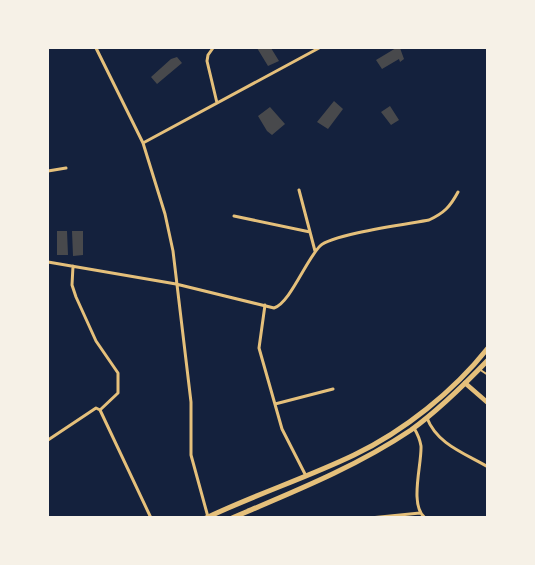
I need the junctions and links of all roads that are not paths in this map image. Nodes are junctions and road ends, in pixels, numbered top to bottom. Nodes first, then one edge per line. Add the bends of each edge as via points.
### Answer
1 (96, 48) edge
2 (213, 48) edge
3 (319, 48) edge
4 (217, 103) junction
5 (143, 143) junction
6 (66, 168) dead end
7 (48, 172) edge
8 (299, 190) dead end
9 (458, 192) dead end
10 (234, 216) dead end
11 (310, 232) junction
12 (315, 252) junction
13 (48, 262) edge
14 (73, 266) junction
15 (176, 284) junction
16 (265, 305) junction
17 (488, 348) edge
18 (488, 360) edge
19 (479, 369) junction
20 (488, 375) edge
21 (465, 383) junction
22 (333, 389) dead end
23 (488, 403) edge
24 (275, 404) junction
25 (100, 410) junction
26 (427, 417) junction
27 (414, 428) junction
28 (48, 440) edge
29 (488, 467) edge
30 (306, 476) junction
31 (420, 513) junction
32 (207, 517) edge
33 (151, 518) edge
34 (232, 518) edge
35 (370, 518) edge
36 (425, 518) edge

1 - 5 street
2 - 4 street via 208,61
3 - 4 street
4 - 5 street
5 - 15 street via 165,214
6 - 7 street
8 - 11 street
9 - 12 street via 443,214 429,220 334,239 319,246
10 - 11 street
11 - 12 street
12 - 16 street via 282,303 274,308
13 - 14 street
14 - 15 street
14 - 25 street via 72,285 76,298 96,341 118,374 118,393
15 - 16 street
15 - 32 street via 191,402 191,455
16 - 24 street via 258,348
17 - 30 main road via 459,379 406,424 355,455
18 - 19 main road
19 - 20 lane
19 - 21 main road
21 - 23 street
21 - 26 main road
22 - 24 street
24 - 30 street via 282,429
25 - 28 street via 96,408
25 - 33 street
26 - 27 main road
26 - 29 street via 432,432
27 - 31 street via 421,445 417,479
27 - 34 main road via 356,463
30 - 32 main road
31 - 35 street
31 - 36 street

